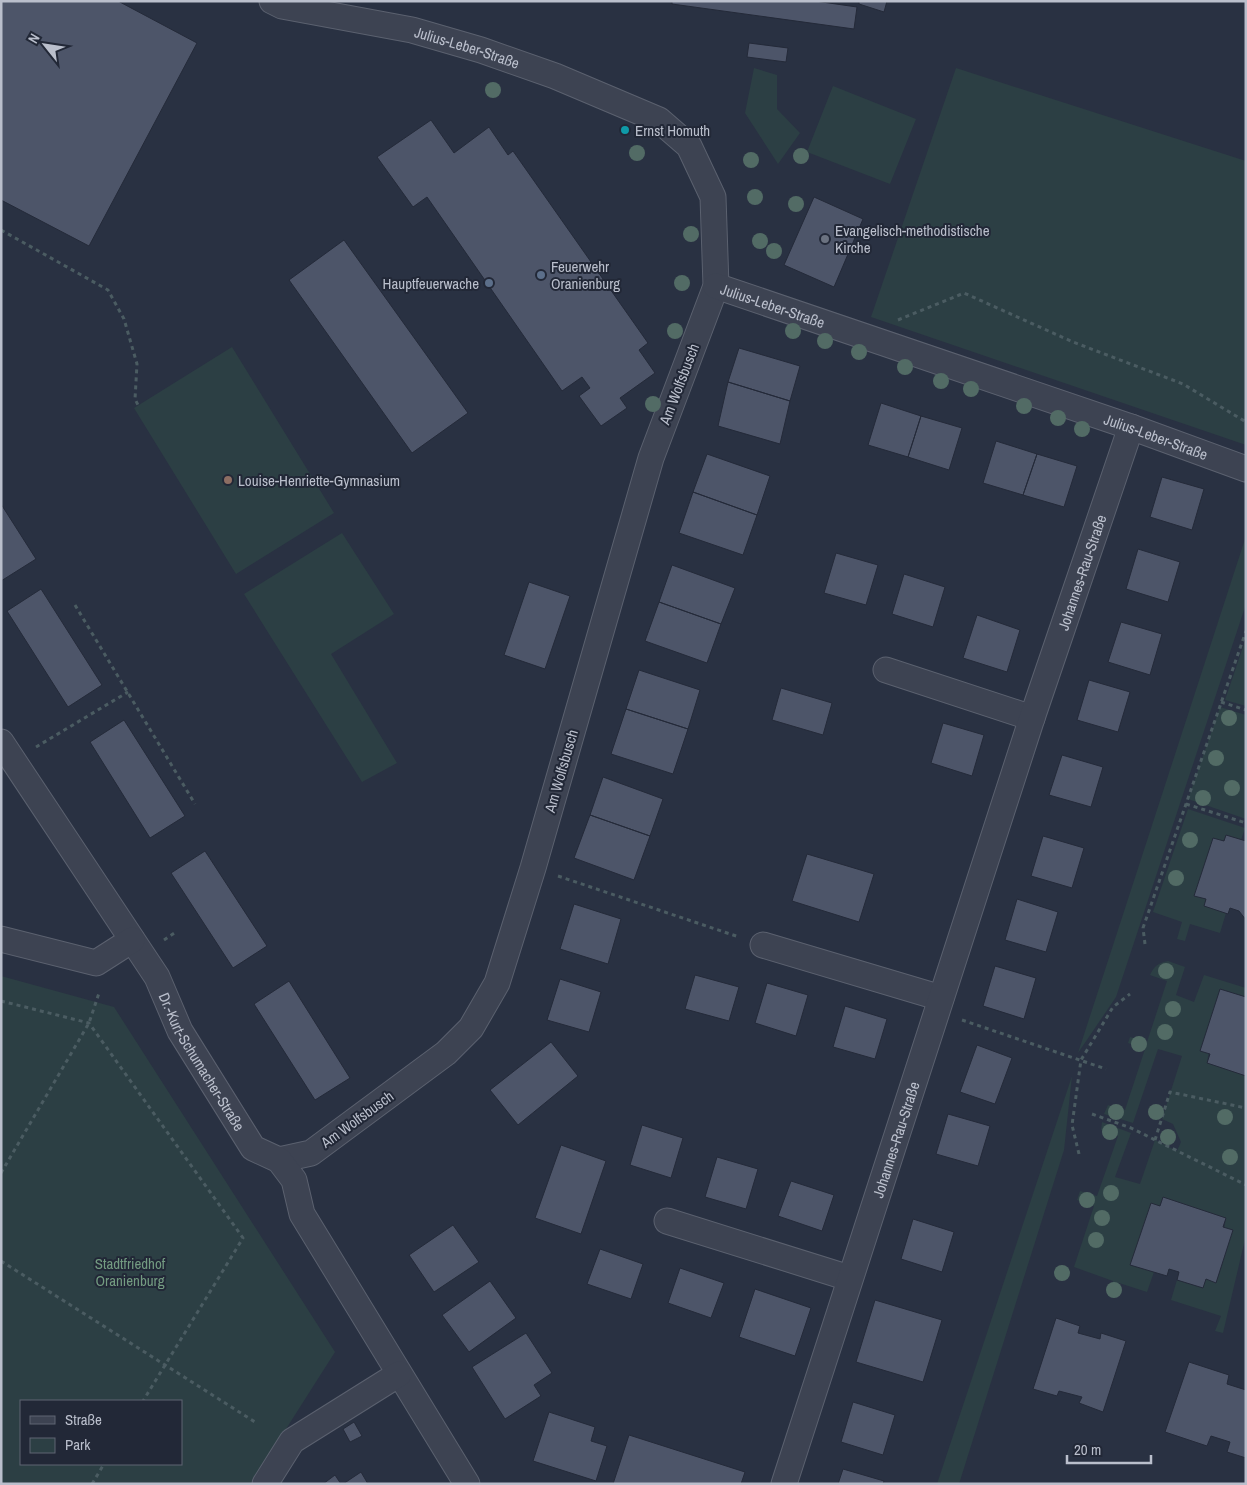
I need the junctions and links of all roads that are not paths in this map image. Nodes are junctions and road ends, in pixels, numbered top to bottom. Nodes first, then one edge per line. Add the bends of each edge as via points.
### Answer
1 (272, 1) edge
2 (716, 286) junction
3 (1131, 427) junction
4 (1246, 469) edge
5 (886, 670) dead end
6 (1032, 718) junction
7 (7, 751) edge
8 (1, 939) edge
9 (132, 940) junction
10 (763, 946) road end
11 (939, 1005) junction
12 (279, 1160) junction
13 (667, 1221) dead end
14 (849, 1278) junction
15 (399, 1374) junction
16 (265, 1484) edge
17 (468, 1484) edge
18 (784, 1484) edge

1 - 2 street, Julius-Leber-Straße via 282,6 412,30 481,50 555,76 659,120 689,146 713,197
2 - 3 street, Julius-Leber-Straße
2 - 12 street, Am Wolfsbusch via 651,458 497,983 471,1028 446,1053 311,1153
3 - 4 street, Julius-Leber-Straße
3 - 6 street, Johannes-Rau-Straße
5 - 6 street
6 - 11 street, Johannes-Rau-Straße
7 - 9 street, Dr.-Kurt-Schumacher-Straße
8 - 9 street via 96,963
9 - 12 street, Dr.-Kurt-Schumacher-Straße via 157,977 180,1031 253,1148
10 - 11 street
11 - 14 street, Johannes-Rau-Straße
12 - 15 street, Dr.-Kurt-Schumacher-Straße via 294,1180 302,1214
13 - 14 street
14 - 18 street, Johannes-Rau-Straße
15 - 16 street via 292,1441
15 - 17 street, Dr.-Kurt-Schumacher-Straße

